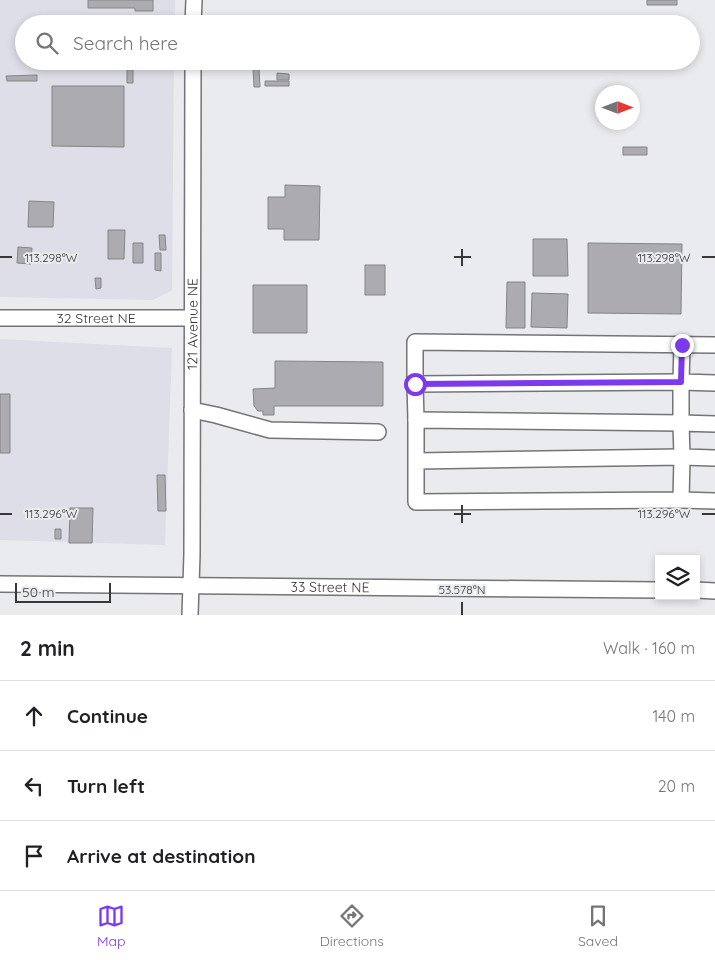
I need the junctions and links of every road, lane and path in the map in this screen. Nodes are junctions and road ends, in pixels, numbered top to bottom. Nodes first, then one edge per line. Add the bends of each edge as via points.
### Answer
1 (194, 0) edge
2 (193, 15) edge
3 (193, 70) edge
4 (0, 318) edge
5 (192, 318) junction
6 (682, 345) junction
7 (715, 345) edge
8 (681, 382) junction
9 (715, 383) edge
10 (415, 384) junction
11 (192, 410) junction
12 (416, 420) junction
13 (681, 423) junction
14 (715, 424) edge
15 (378, 432) dead end
16 (682, 456) junction
17 (715, 458) edge
18 (416, 461) junction
19 (681, 500) junction
20 (715, 501) edge
21 (0, 584) edge
22 (190, 586) junction
23 (655, 590) edge
24 (700, 590) edge
25 (715, 591) edge
26 (190, 615) edge

1 - 2 street
3 - 5 street, 121 Avenue NE
4 - 5 street, 32 Street NE
5 - 11 street, 121 Avenue NE
6 - 7 street
6 - 8 street
6 - 10 street via 415,342
8 - 9 street
8 - 10 street
8 - 13 street
10 - 12 street
11 - 15 street via 270,430
11 - 22 street, 121 Avenue NE
12 - 13 street
12 - 18 street
13 - 14 street
13 - 16 street
16 - 17 street
16 - 18 street
16 - 19 street
18 - 19 street via 416,502
19 - 20 street
21 - 22 street, 33 Street NE
22 - 23 street, 33 Street NE
22 - 26 street, 121 Avenue NE
24 - 25 street

